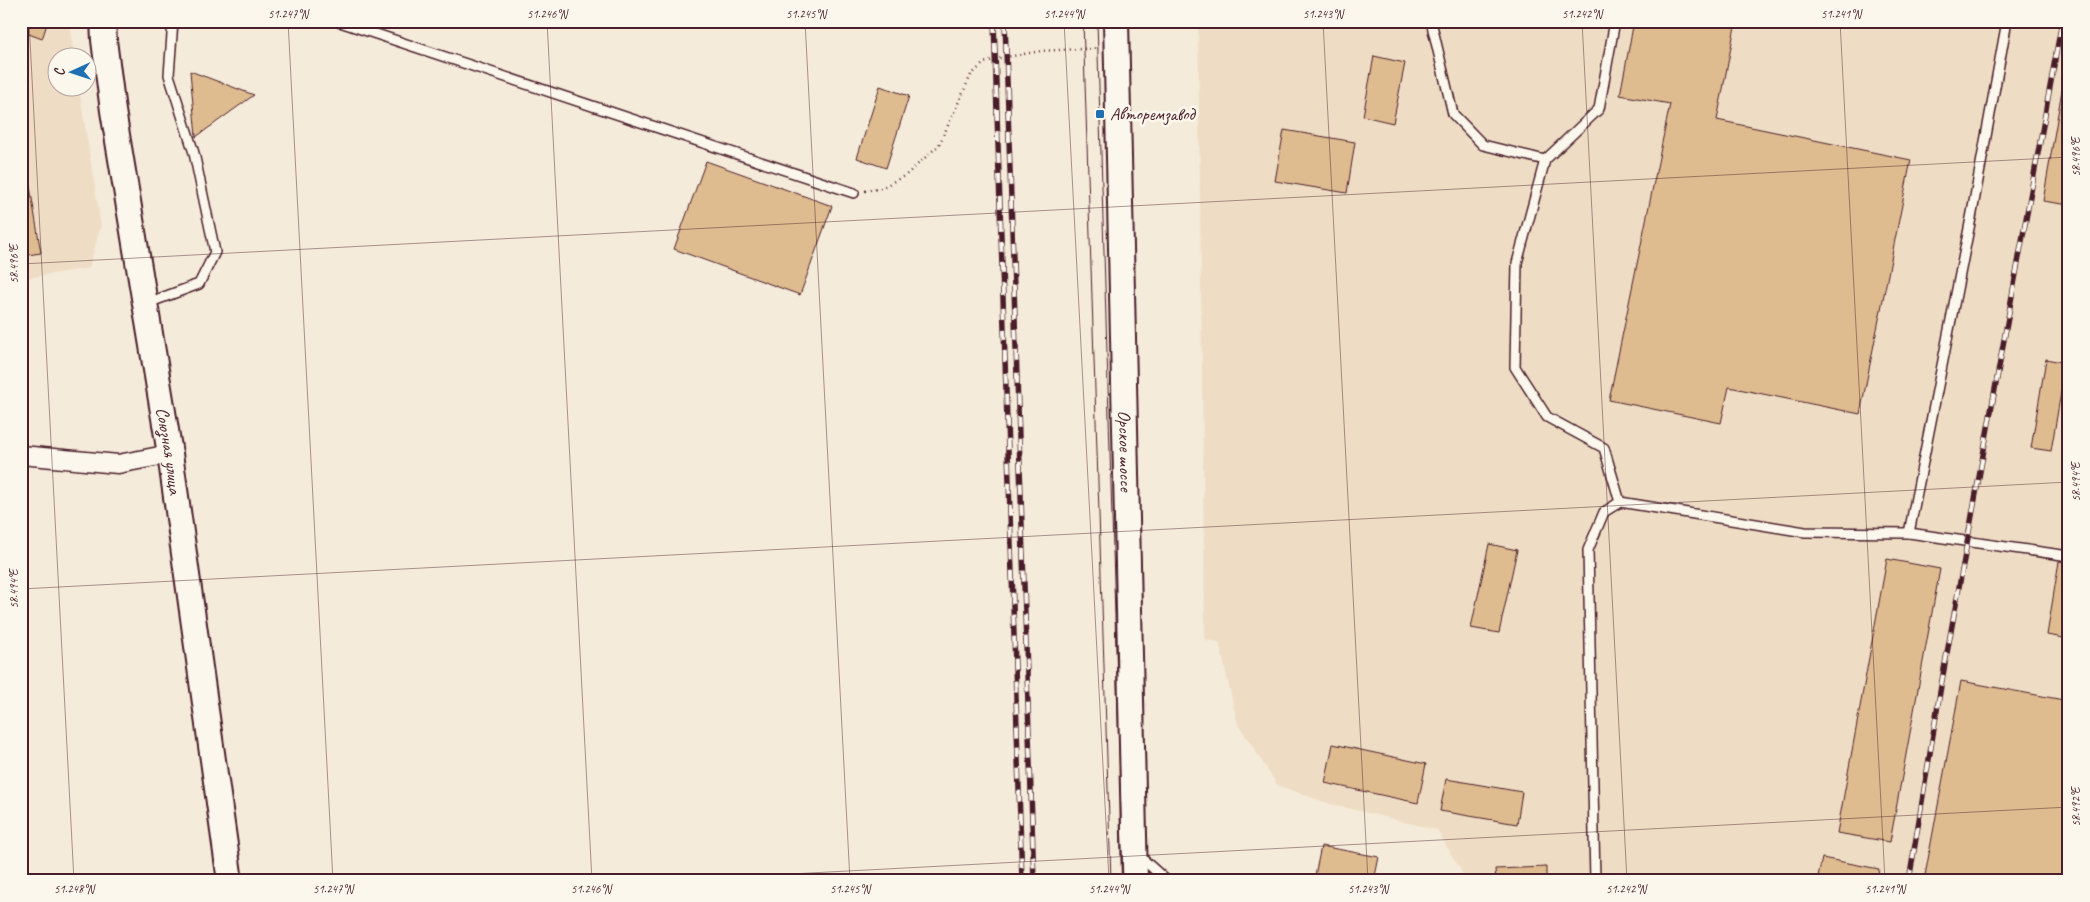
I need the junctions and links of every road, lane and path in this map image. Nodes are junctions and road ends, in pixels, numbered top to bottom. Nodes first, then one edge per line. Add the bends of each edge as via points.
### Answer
1 (103, 21) edge
2 (173, 21) edge
3 (337, 21) edge
4 (1116, 21) edge
5 (1431, 21) edge
6 (1615, 21) edge
7 (2007, 21) edge
8 (1118, 48) junction
9 (1545, 160) junction
10 (854, 192) joint
11 (145, 304) junction
12 (170, 454) junction
13 (21, 455) edge
14 (1620, 502) junction
15 (1910, 533) junction
16 (2069, 556) edge
17 (1135, 852) junction
18 (230, 881) edge
19 (1135, 881) edge
20 (1167, 881) edge
21 (1595, 881) edge

1 - 11 main road, Союзная улица
2 - 11 lane via 169,75 194,153 215,252 199,284
3 - 10 lane
4 - 8 main road, Орское шоссе
5 - 9 lane via 1453,114 1483,145
6 - 9 lane via 1599,109
7 - 15 lane
8 - 10 path via 1041,51 984,63 971,75 939,145 906,175 881,188
8 - 17 main road, Орское шоссе
9 - 14 lane via 1517,263 1516,367 1547,417 1604,448
11 - 12 main road, Союзная улица
12 - 13 street via 118,464
12 - 18 main road, Союзная улица
14 - 15 lane via 1805,532
14 - 21 lane via 1604,512 1588,550
15 - 16 lane
17 - 19 main road, Орское шоссе
17 - 20 lane

